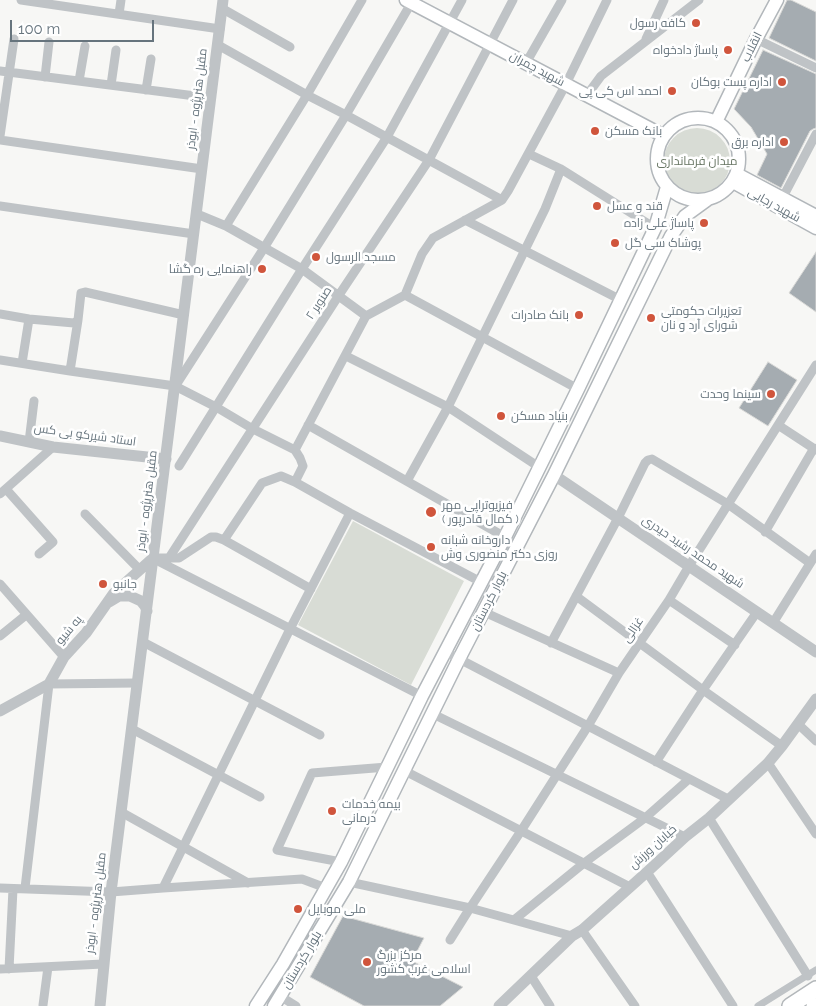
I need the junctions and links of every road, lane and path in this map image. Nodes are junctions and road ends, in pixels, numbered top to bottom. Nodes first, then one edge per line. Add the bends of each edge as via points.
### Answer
1 (22, 0) edge
2 (92, 0) edge
3 (120, 0) edge
4 (362, 0) edge
5 (462, 0) edge
6 (513, 0) edge
7 (562, 0) edge
8 (607, 0) edge
9 (664, 0) edge
10 (699, 0) edge
11 (777, 0) edge
12 (409, 1) edge
13 (50, 2) edge
14 (223, 5) edge
15 (90, 10) junction
16 (120, 14) junction
17 (450, 23) junction
18 (220, 29) junction
19 (14, 39) dead end
20 (756, 39) junction
21 (50, 42) dead end
22 (645, 42) junction
23 (490, 44) junction
24 (218, 45) junction
25 (85, 46) dead end
26 (290, 47) dead end
27 (116, 50) dead end
28 (151, 59) dead end
29 (526, 63) junction
30 (816, 68) edge
31 (4, 72) edge
32 (45, 77) junction
33 (80, 82) junction
34 (566, 84) junction
35 (111, 85) junction
36 (146, 90) junction
37 (306, 95) junction
38 (587, 95) junction
39 (211, 98) junction
40 (346, 114) junction
41 (716, 122) junction
42 (816, 134) edge
43 (664, 136) junction
44 (387, 137) junction
45 (0, 138) edge
46 (814, 144) edge
47 (529, 154) junction
48 (429, 160) junction
49 (202, 169) junction
50 (561, 169) junction
51 (735, 178) junction
52 (667, 187) junction
53 (783, 197) junction
54 (502, 200) junction
55 (707, 200) junction
56 (0, 206) edge
57 (197, 214) junction
58 (816, 216) edge
59 (465, 220) junction
60 (226, 226) junction
61 (655, 228) junction
62 (816, 228) edge
63 (194, 234) junction
64 (671, 236) junction
65 (264, 248) junction
66 (524, 250) junction
67 (302, 269) junction
68 (339, 295) junction
69 (405, 295) junction
70 (621, 300) junction
71 (0, 314) edge
72 (184, 315) junction
73 (366, 316) junction
74 (29, 319) junction
75 (78, 320) junction
76 (482, 336) junction
77 (346, 356) junction
78 (0, 360) edge
79 (22, 363) junction
80 (816, 365) edge
81 (70, 372) junction
82 (175, 386) junction
83 (578, 389) junction
84 (34, 401) dead end
85 (216, 407) junction
86 (448, 407) junction
87 (778, 424) junction
88 (308, 425) junction
89 (253, 429) junction
90 (0, 436) edge
91 (29, 442) junction
92 (53, 447) junction
93 (815, 449) edge
94 (295, 450) junction
95 (166, 459) junction
96 (179, 466) dead end
97 (539, 467) junction
98 (554, 475) junction
99 (407, 481) junction
100 (296, 482) junction
101 (3, 491) edge
102 (728, 504) junction
103 (350, 513) junction
104 (85, 514) dead end
105 (618, 518) junction
106 (764, 532) junction
107 (505, 537) junction
108 (224, 540) junction
109 (39, 554) dead end
110 (816, 554) edge
111 (153, 558) junction
112 (169, 558) junction
113 (810, 563) junction
114 (688, 566) junction
115 (140, 570) junction
116 (481, 582) junction
117 (0, 584) edge
118 (311, 589) junction
119 (576, 596) junction
120 (669, 600) junction
121 (104, 606) junction
122 (146, 611) junction
123 (484, 612) junction
124 (757, 612) junction
125 (26, 615) junction
126 (773, 623) junction
127 (290, 629) junction
128 (0, 636) edge
129 (143, 642) junction
130 (551, 643) junction
131 (639, 643) junction
132 (735, 645) junction
133 (444, 651) junction
134 (816, 652) edge
135 (64, 657) junction
136 (459, 659) junction
137 (619, 673) junction
138 (49, 684) junction
139 (138, 684) junction
140 (703, 690) junction
141 (422, 696) junction
142 (816, 699) edge
143 (255, 701) junction
144 (0, 711) edge
145 (433, 714) junction
146 (798, 724) junction
147 (588, 726) junction
148 (132, 729) junction
149 (320, 735) dead end
150 (816, 741) edge
151 (782, 746) junction
152 (656, 762) junction
153 (768, 763) junction
154 (387, 767) junction
155 (405, 771) junction
156 (556, 774) junction
157 (218, 775) junction
158 (689, 779) junction
159 (260, 796) dead end
160 (728, 799) junction
161 (121, 812) junction
162 (645, 818) junction
163 (709, 818) junction
164 (521, 831) junction
165 (816, 834) edge
166 (685, 837) junction
167 (184, 848) junction
168 (341, 862) junction
169 (584, 863) junction
170 (647, 872) junction
171 (350, 882) junction
172 (248, 883) junction
173 (630, 887) junction
174 (0, 888) edge
175 (13, 888) junction
176 (25, 888) junction
177 (163, 888) junction
178 (326, 888) junction
179 (111, 892) junction
180 (470, 908) junction
181 (514, 920) junction
182 (577, 933) junction
183 (450, 940) dead end
184 (104, 964) junction
185 (48, 967) junction
186 (4, 969) edge
187 (816, 970) edge
188 (531, 976) junction
189 (808, 976) junction
190 (816, 989) edge
191 (277, 1001) edge
192 (43, 1006) edge
193 (100, 1006) edge
194 (256, 1006) edge
195 (296, 1006) edge
196 (499, 1006) edge
197 (550, 1006) edge
198 (635, 1006) edge
199 (732, 1006) edge
200 (758, 1006) edge
201 (790, 1006) edge

1 - 13 street
2 - 15 street
3 - 16 street
4 - 37 street
5 - 17 street
6 - 23 street, صنوبر ۲
7 - 29 street
8 - 34 street
9 - 22 street
10 - 22 street
11 - 20 main road, انقلاب
12 - 17 main road, شهید چمران
12 - 40 street
13 - 15 street
14 - 18 street, مقبل هنرپژوه - ابوذر
14 - 26 street
15 - 16 street
16 - 18 street
17 - 23 main road, شهید چمران
17 - 44 street
18 - 24 street, مقبل هنرپژوه - ابوذر
19 - 31 street
20 - 30 street
20 - 41 main road, انقلاب
21 - 32 street
22 - 38 street via 601,76
23 - 29 main road, شهید چمران
23 - 48 street, صنوبر ۲
24 - 37 street
24 - 39 street, مقبل هنرپژوه - ابوذر
25 - 33 street
27 - 35 street
28 - 36 street
29 - 34 main road, شهید چمران
31 - 32 street
31 - 45 street
32 - 33 street
33 - 35 street
34 - 38 main road, شهید چمران
34 - 47 street
35 - 36 street
36 - 39 street
37 - 40 street
37 - 60 street
38 - 43 main road, شهید چمران
39 - 49 street, مقبل هنرپژوه - ابوذر
40 - 44 street
40 - 65 street
41 - 43 main road via 693,118 672,127
41 - 51 main road via 732,135 736,144 739,159
42 - 46 street
43 - 52 main road via 656,162
44 - 48 street
44 - 67 street
45 - 49 street
46 - 53 street
47 - 50 street
47 - 54 street
48 - 54 street
48 - 68 street, صنوبر ۲
49 - 57 street, مقبل هنرپژوه - ابوذر
50 - 61 street
50 - 66 street
51 - 53 main road, شهید رجایی
51 - 55 main road via 726,190
51 - 62 main road, شهید رجایی
52 - 55 main road via 685,199
52 - 61 main road, بلوار کردستان
53 - 58 main road, شهید رجایی
54 - 59 street
55 - 64 main road, بلوار کردستان via 685,216
56 - 63 street
57 - 60 street
57 - 63 street, مقبل هنرپژوه - ابوذر
59 - 66 street
59 - 69 street via 433,238 422,254
60 - 65 street
61 - 64 main road
61 - 70 main road, بلوار کردستان
63 - 72 street, مقبل هنرپژوه - ابوذر
64 - 98 main road, بلوار کردستان
65 - 67 street
65 - 82 street
66 - 70 street
66 - 76 street
67 - 68 street
67 - 85 street
68 - 73 street
68 - 89 street, صنوبر ۲
69 - 73 street
69 - 76 street
70 - 83 main road, بلوار کردستان
71 - 74 street
72 - 75 street via 85,292 81,293
72 - 82 street, مقبل هنرپژوه - ابوذر
73 - 77 street
74 - 75 street via 74,323
74 - 79 street
75 - 81 street
76 - 83 street
76 - 86 street
77 - 86 street
77 - 88 street
78 - 79 street
79 - 81 street
80 - 87 street, غزالی
81 - 82 street
82 - 85 street
82 - 95 street, مقبل هنرپژوه - ابوذر
83 - 97 main road, بلوار کردستان
84 - 91 street
85 - 89 street
85 - 96 street
86 - 97 street
86 - 99 street
87 - 93 street
87 - 102 street, غزالی
88 - 94 street
88 - 99 street
89 - 94 street
89 - 112 street, صنوبر ۲
90 - 91 street, استاد شیرکو بی کس
91 - 92 street, استاد شیرکو بی کس
92 - 95 street, استاد شیرکو بی کس
92 - 101 street
93 - 106 street
94 - 100 street via 302,466
95 - 111 street, مقبل هنرپژوه - ابوذر
97 - 107 main road, بلوار کردستان
98 - 105 street, شهید محمد رشید حیدری
98 - 123 main road, بلوار کردستان
99 - 107 street
100 - 103 street
100 - 108 street via 281,476 262,483
101 - 109 street via 53,542
102 - 105 street via 652,459 645,463
102 - 106 street
102 - 114 street, غزالی
103 - 116 street
103 - 118 street
104 - 115 street
105 - 114 street, شهید محمد رشید حیدری
105 - 119 street
106 - 113 street
107 - 116 main road, بلوار کردستان
108 - 112 street via 211,537 179,558
108 - 118 street
110 - 113 street
111 - 112 street
111 - 115 street, په شیو
111 - 122 street, مقبل هنرپژوه - ابوذر
111 - 127 street
113 - 126 street
114 - 120 street, غزالی
114 - 124 street, شهید محمد رشید حیدری
115 - 121 street, په شیو
116 - 133 main road, بلوار کردستان
117 - 125 street
118 - 127 street
119 - 130 street
119 - 131 street
120 - 131 street, غزالی
120 - 132 street
121 - 122 street via 113,598 125,595 141,601
121 - 135 street, په شیو via 86,634
122 - 129 street, مقبل هنرپژوه - ابوذر
123 - 130 street
123 - 136 main road, بلوار کردستان
124 - 126 street, شهید محمد رشید حیدری
124 - 132 street
125 - 128 street
125 - 135 street
126 - 134 street, شهید محمد رشید حیدری
127 - 141 street
127 - 143 street
129 - 139 street, مقبل هنرپژوه - ابوذر
129 - 143 street
130 - 137 street
131 - 137 street, غزالی
131 - 140 street
132 - 140 street
133 - 136 street
133 - 141 main road, بلوار کردستان
135 - 138 street, په شیو
136 - 145 main road, بلوار کردستان
136 - 147 street
137 - 147 street, غزالی
138 - 139 street
138 - 144 street
138 - 176 street
139 - 148 street, مقبل هنرپژوه - ابوذر
140 - 151 street
140 - 152 street
141 - 154 main road, بلوار کردستان
142 - 146 street, خیابان ورزش
143 - 149 street
143 - 157 street
145 - 155 main road, بلوار کردستان
145 - 156 street
146 - 150 street
146 - 151 street, خیابان ورزش
147 - 152 street
147 - 156 street, غزالی
148 - 157 street
148 - 161 street, مقبل هنرپژوه - ابوذر
151 - 153 street, خیابان ورزش
152 - 158 street
153 - 160 street, خیابان ورزش
153 - 165 street
154 - 168 main road, بلوار کردستان
154 - 168 street via 312,772 277,850
155 - 164 street
155 - 171 main road, بلوار کردستان
156 - 162 street
156 - 164 street, غزالی
157 - 159 street
157 - 167 street
158 - 160 street
158 - 162 street
160 - 163 street, خیابان ورزش
161 - 167 street
161 - 179 street, مقبل هنرپژوه - ابوذر
162 - 166 street
162 - 169 street
163 - 166 street, خیابان ورزش
163 - 189 street
164 - 169 street
164 - 180 street, غزالی
166 - 170 street, خیابان ورزش
167 - 172 street
167 - 177 street
168 - 178 main road, بلوار کردستان
169 - 173 street
169 - 181 street
170 - 173 street, خیابان ورزش
170 - 199 street
171 - 180 street
171 - 191 main road, بلوار کردستان
172 - 177 street
172 - 178 street via 302,879
173 - 182 street, خیابان ورزش
174 - 175 street
175 - 176 street
175 - 186 street
176 - 179 street
177 - 179 street
178 - 194 main road, بلوار کردستان
179 - 184 street, مقبل هنرپژوه - ابوذر
180 - 181 street
180 - 183 street, غزالی
181 - 182 street
182 - 188 street, خیابان ورزش
182 - 198 street
184 - 185 street
184 - 193 street, مقبل هنرپژوه - ابوذر
185 - 186 street
185 - 192 street
187 - 189 street
188 - 196 street, خیابان ورزش
188 - 197 street
189 - 200 street
190 - 201 main road
191 - 195 street

